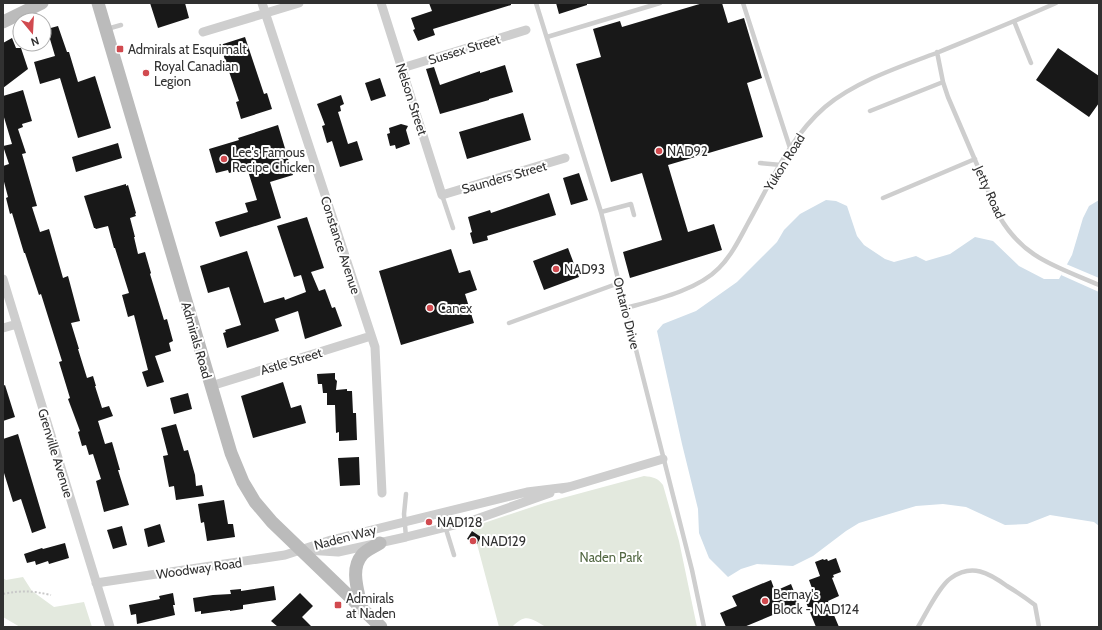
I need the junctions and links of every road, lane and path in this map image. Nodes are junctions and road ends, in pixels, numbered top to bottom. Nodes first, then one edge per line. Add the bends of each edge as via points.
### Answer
1 (42, 3) edge
2 (98, 3) edge
3 (262, 3) edge
4 (299, 3) edge
5 (381, 3) edge
6 (536, 3) edge
7 (660, 3) edge
8 (743, 3) edge
9 (1056, 3) edge
10 (266, 13) junction
11 (1014, 21) junction
12 (3, 22) edge
13 (121, 24) dead end
14 (106, 29) junction
15 (526, 30) dead end
16 (202, 32) dead end
17 (547, 37) junction
18 (937, 52) junction
19 (1030, 62) dead end
20 (402, 68) junction
21 (943, 82) junction
22 (870, 111) dead end
23 (790, 148) junction
24 (565, 158) dead end
25 (975, 159) junction
26 (760, 163) dead end
27 (781, 165) junction
28 (442, 195) junction
29 (883, 198) dead end
30 (601, 212) junction
31 (634, 215) dead end
32 (453, 228) dead end
33 (3, 279) edge
34 (619, 283) junction
35 (1099, 285) edge
36 (626, 308) junction
37 (509, 323) dead end
38 (17, 324) junction
39 (3, 328) edge
40 (371, 336) junction
41 (211, 386) junction
42 (663, 459) junction
43 (568, 487) junction
44 (382, 493) dead end
45 (406, 494) dead end
46 (441, 513) junction
47 (405, 522) junction
48 (446, 528) junction
49 (406, 537) junction
50 (380, 543) junction
51 (300, 550) junction
52 (454, 555) dead end
53 (96, 583) junction
54 (3, 594) edge
55 (51, 595) dead end
56 (361, 606) junction
57 (110, 627) edge
58 (382, 627) edge
59 (704, 627) edge
60 (918, 627) edge
61 (1039, 627) edge

1 - 12 main road
2 - 14 main road, Admirals Road
3 - 10 street, Constance Avenue
4 - 10 street
5 - 20 street, Nelson Street
6 - 17 lane, Ontario Drive
7 - 17 lane
8 - 23 lane
9 - 11 lane, Yukon Road
10 - 16 street
10 - 40 street, Constance Avenue
11 - 18 lane, Yukon Road
11 - 19 lane
13 - 14 lane
14 - 41 main road, Admirals Road
15 - 20 street, Sussex Street
17 - 30 lane, Ontario Drive
18 - 21 lane, Jetty Road
18 - 23 lane, Yukon Road via 893,69 837,98 816,116
20 - 28 street, Nelson Street
21 - 22 lane
21 - 25 lane, Jetty Road
23 - 27 lane, Yukon Road
24 - 28 street, Saunders Street
25 - 29 lane
25 - 35 lane, Jetty Road via 999,216 1021,245 1033,255
26 - 27 lane
27 - 36 lane, Yukon Road via 735,247 719,268 702,281 666,297
28 - 32 lane
30 - 31 lane via 631,204
30 - 34 lane, Ontario Drive
33 - 38 street, Grenville Avenue
34 - 36 lane, Ontario Drive
34 - 37 lane
36 - 42 lane, Ontario Drive
38 - 39 street
38 - 53 street, Grenville Avenue
40 - 41 street, Astle Street
40 - 44 street, Constance Avenue via 375,347
41 - 51 main road, Admirals Road via 231,453 243,482 255,502
42 - 43 street, Naden Way
42 - 59 lane, Ontario Drive
43 - 46 street, Naden Way via 527,492
43 - 48 street, Naden Way
45 - 47 lane
46 - 47 street, Naden Way
46 - 48 lane
47 - 49 lane
47 - 51 street, Naden Way
48 - 49 street, Naden Way
48 - 52 lane
49 - 50 street, Naden Way
50 - 51 street, Naden Way via 338,552
50 - 56 main road via 362,554 357,562 355,576
51 - 53 street, Woodway Road via 285,555
51 - 56 main road, Admirals Road
53 - 57 street, Grenville Avenue
54 - 55 path via 22,590
56 - 58 main road, Admirals Road
60 - 61 lane via 950,578 975,570 990,574 1036,605

